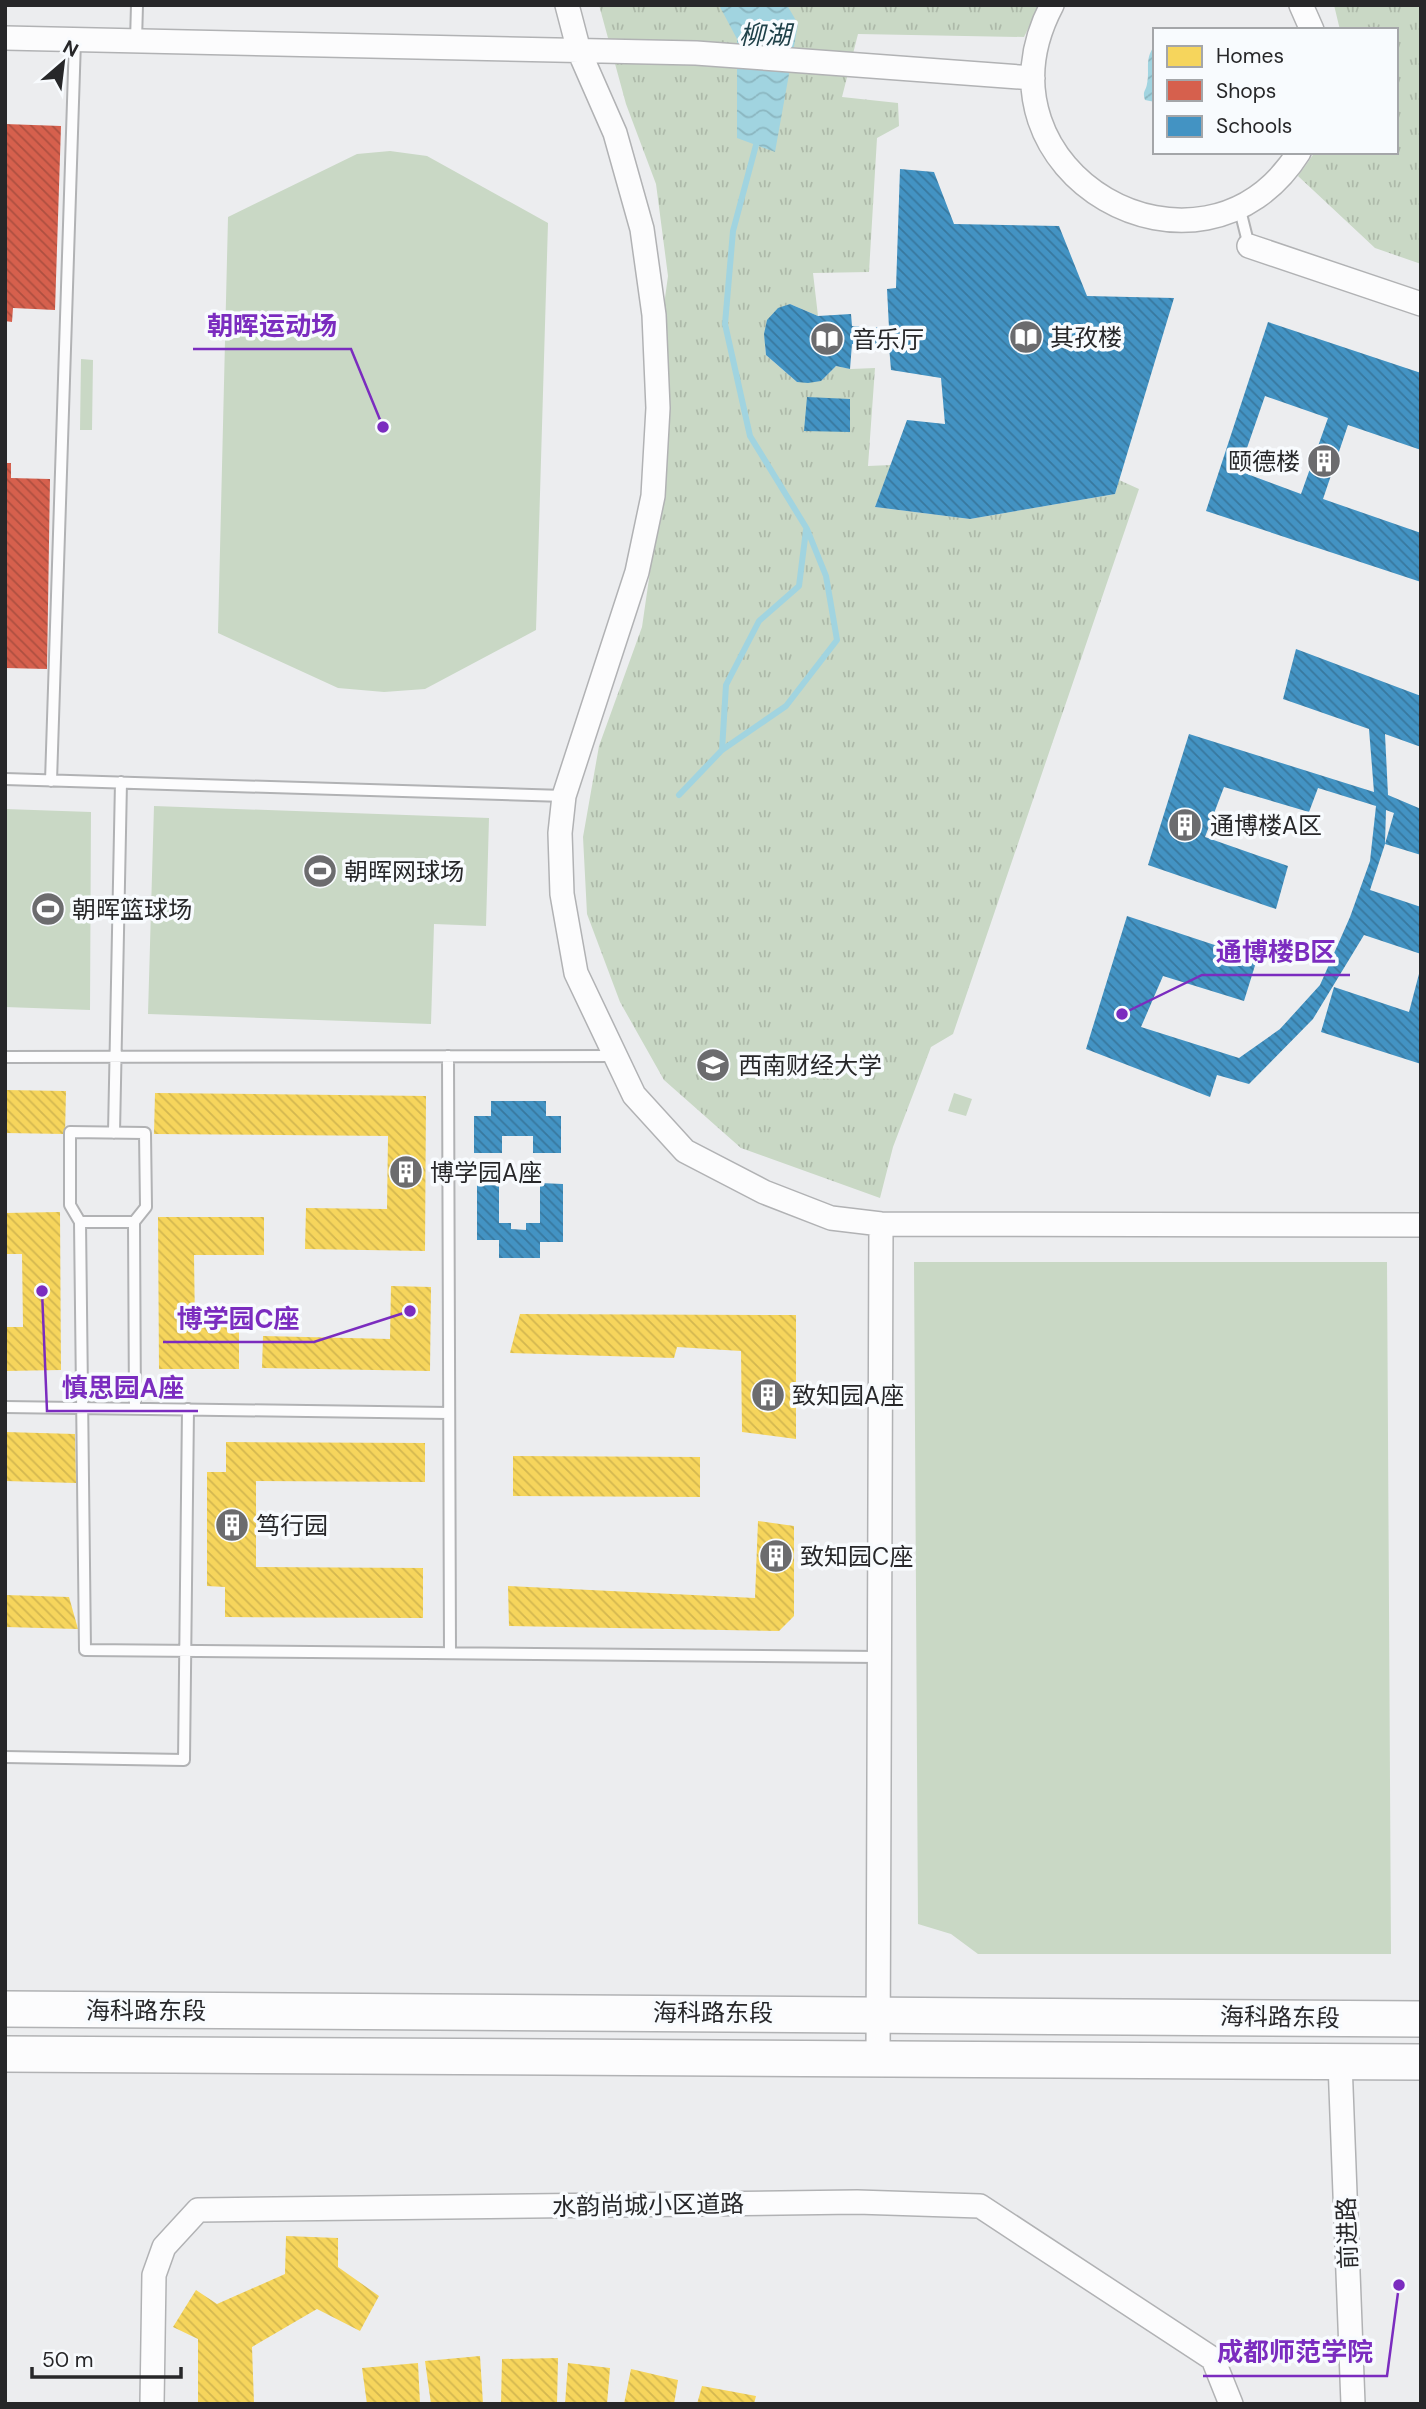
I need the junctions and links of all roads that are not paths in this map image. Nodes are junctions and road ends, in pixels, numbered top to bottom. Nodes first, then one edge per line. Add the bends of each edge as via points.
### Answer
1 (137, 5) edge
2 (567, 5) edge
3 (1052, 5) edge
4 (1301, 5) edge
5 (1311, 28) edge
6 (5, 38) edge
7 (75, 40) junction
8 (136, 41) junction
9 (579, 51) junction
10 (1033, 78) junction
11 (1297, 154) edge
12 (1239, 206) junction
13 (1249, 246) joint
14 (1421, 304) edge
15 (5, 779) edge
16 (51, 780) junction
17 (121, 782) junction
18 (564, 796) junction
19 (447, 1056) junction
20 (615, 1056) junction
21 (5, 1057) edge
22 (116, 1057) junction
23 (114, 1133) junction
24 (80, 1222) junction
25 (134, 1222) junction
26 (881, 1224) junction
27 (1421, 1226) edge
28 (5, 1407) edge
29 (82, 1408) junction
30 (135, 1409) junction
31 (188, 1409) junction
32 (449, 1413) junction
33 (185, 1651) junction
34 (450, 1653) junction
35 (880, 1657) junction
36 (5, 1757) edge
37 (5, 2009) edge
38 (878, 2013) junction
39 (1421, 2019) edge
40 (5, 2054) edge
41 (878, 2061) junction
42 (1340, 2062) junction
43 (1421, 2063) edge
44 (152, 2404) edge
45 (1231, 2404) edge
46 (1353, 2404) edge

1 - 8 lane
2 - 9 street
3 - 10 street via 1034,54
4 - 5 street
6 - 7 street
7 - 8 street
7 - 16 lane
8 - 9 street
9 - 10 street via 696,53
9 - 18 street via 615,133 642,229 654,315 658,408 653,496 637,572
10 - 12 street via 1038,117 1051,147 1070,173 1113,206 1159,219 1192,220
11 - 12 street via 1266,189
12 - 13 lane
13 - 14 street
15 - 16 lane
16 - 17 lane
17 - 18 lane
17 - 22 lane
18 - 20 street via 562,894 576,973
19 - 20 lane
19 - 22 lane
19 - 32 lane
20 - 26 street via 634,1095 685,1151 764,1192 820,1214
21 - 22 lane
22 - 23 lane
23 - 24 lane via 70,1132 70,1205
23 - 25 lane via 145,1133 146,1207
24 - 25 lane
24 - 29 lane
25 - 30 lane
26 - 27 street
26 - 35 street
28 - 29 lane
29 - 30 lane
29 - 33 lane via 85,1650
30 - 31 lane
31 - 32 lane
31 - 33 lane
32 - 34 lane
33 - 34 lane
33 - 36 lane via 184,1760
34 - 35 lane
35 - 38 street
37 - 38 main road, 海科路东段
38 - 39 main road, 海科路东段
38 - 41 street
40 - 41 main road, 海科路东段
41 - 42 main road, 海科路东段
42 - 43 main road, 海科路东段
42 - 46 street, 前进路
44 - 45 street, 水韵尚城小区道路 via 154,2275 164,2248 198,2210 857,2203 980,2206 1213,2359

